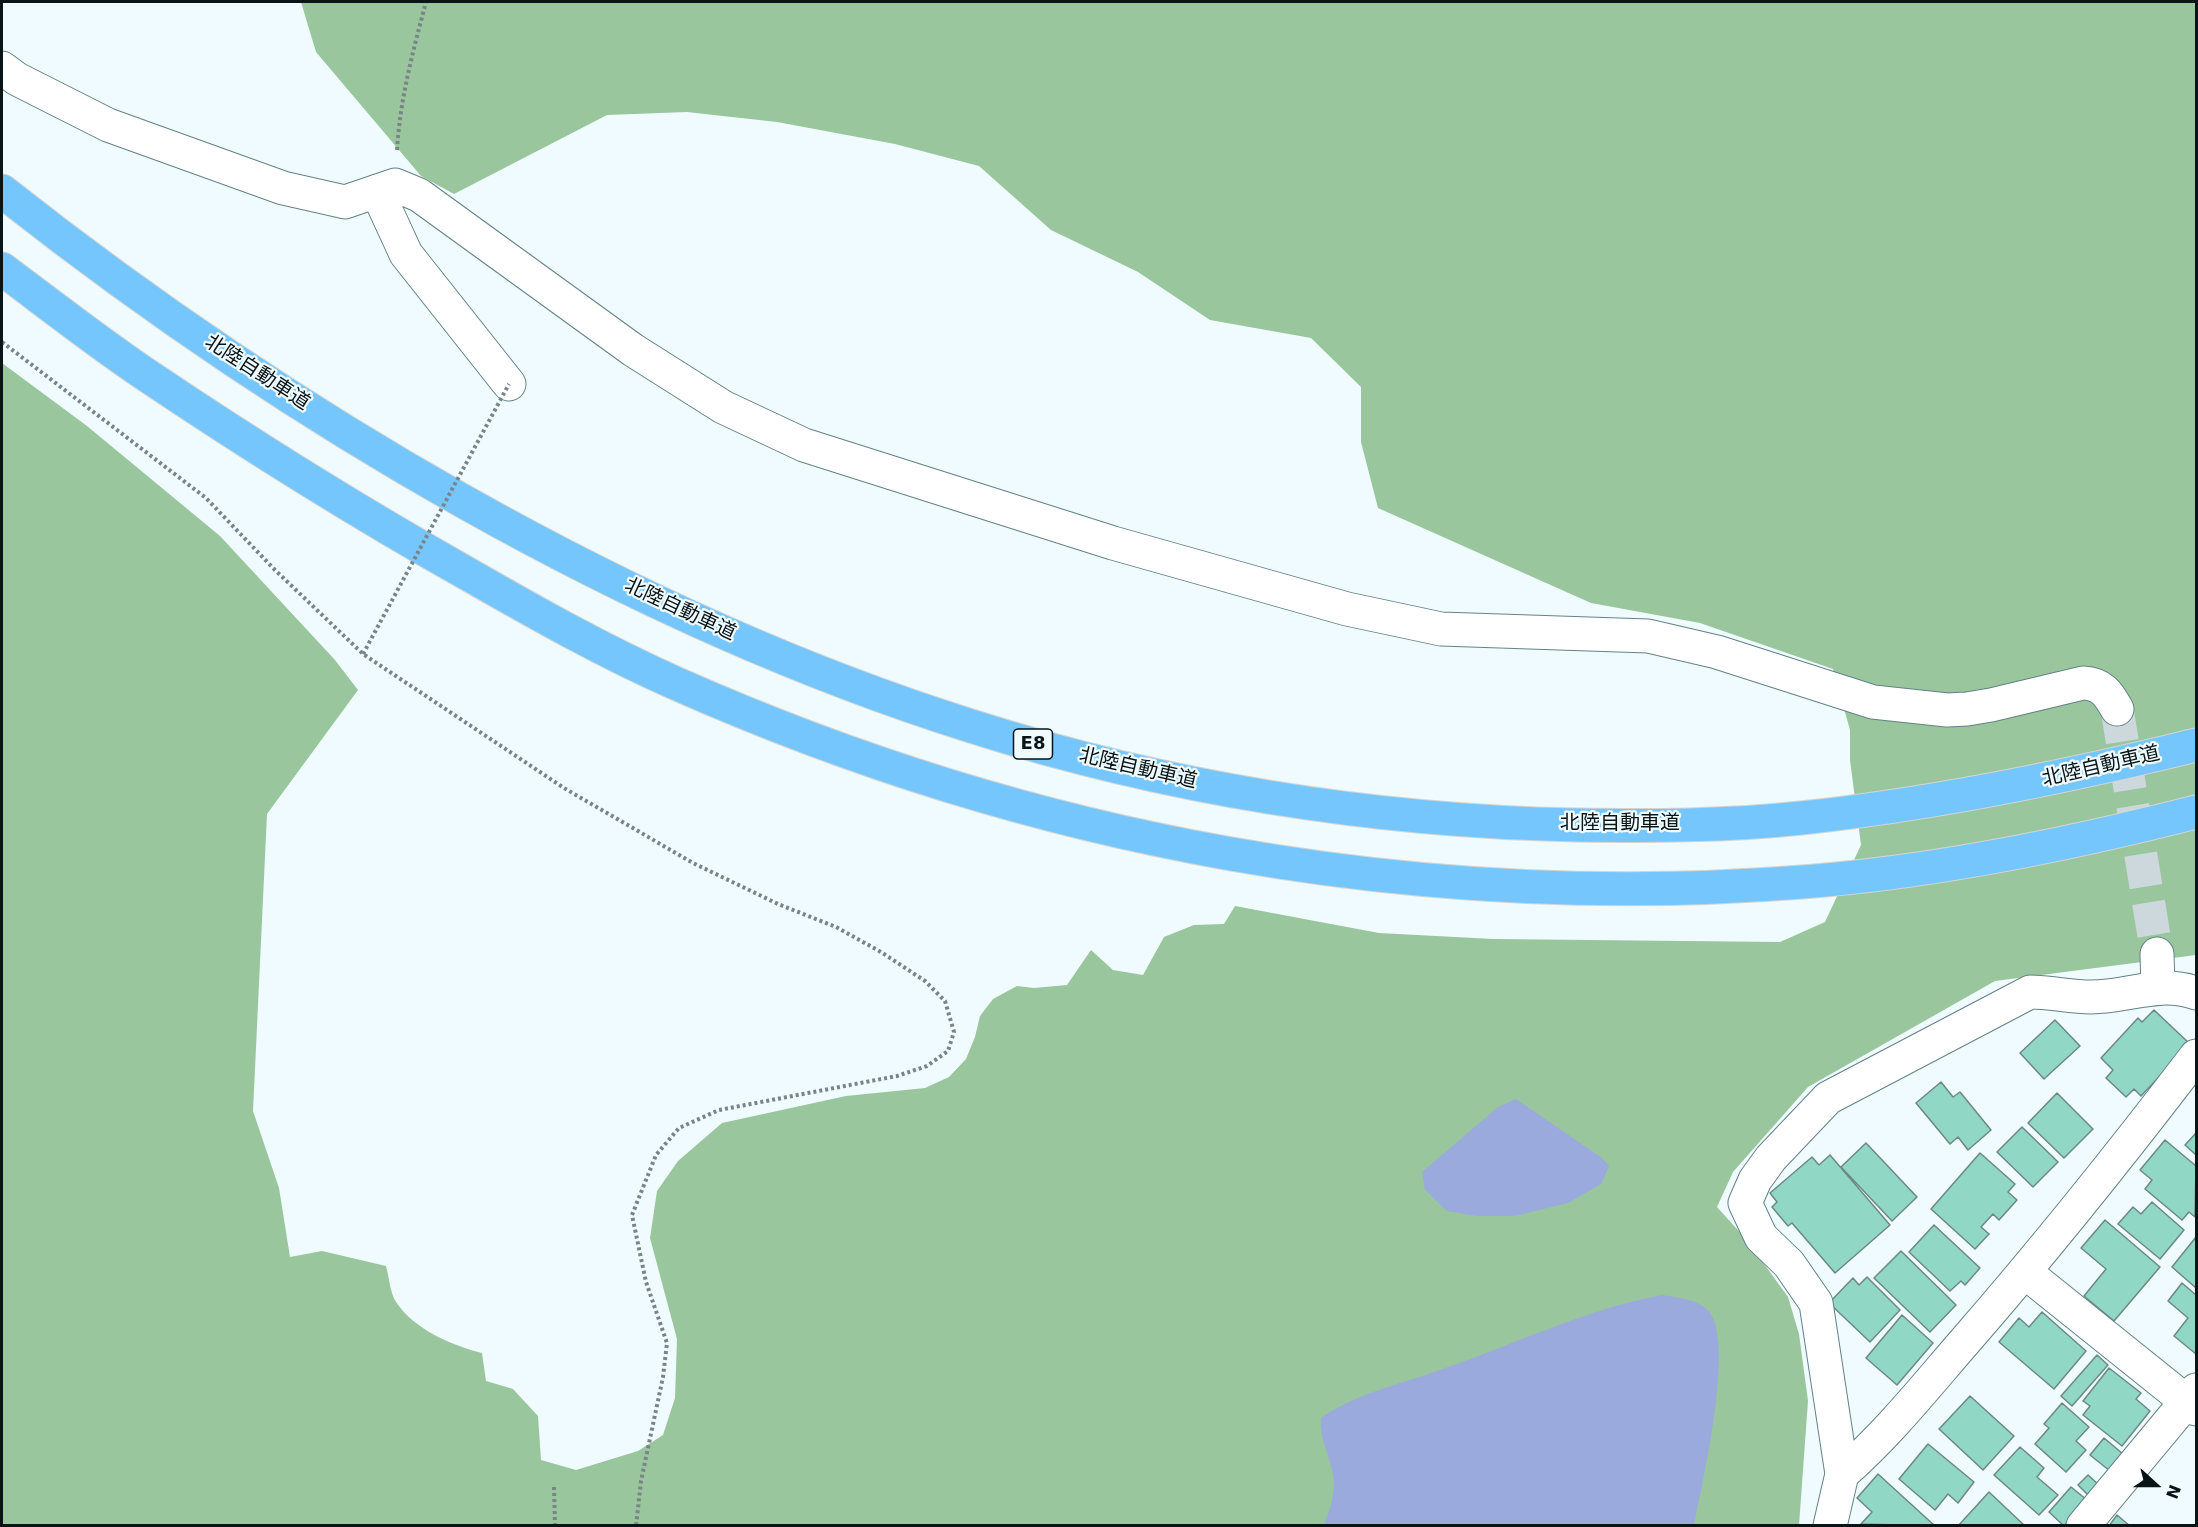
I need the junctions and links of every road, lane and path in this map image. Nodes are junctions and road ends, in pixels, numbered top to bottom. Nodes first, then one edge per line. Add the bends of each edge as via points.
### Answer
1 (426, 2) edge
2 (2, 68) edge
3 (386, 188) junction
4 (2, 190) edge
5 (2, 269) edge
6 (2, 342) edge
7 (509, 384) joint
8 (363, 654) junction
9 (2117, 709) tunnel mouth
10 (2196, 745) edge
11 (2196, 812) edge
12 (2157, 954) tunnel mouth
13 (2158, 987) junction
14 (2196, 993) edge
15 (2196, 1056) edge
16 (2025, 1272) junction
17 (2193, 1400) edge
18 (1842, 1474) junction
19 (554, 1487) dead end
20 (555, 1526) edge
21 (636, 1526) edge
22 (1830, 1526) edge
23 (2082, 1526) edge

1 - 3 path via 412,51
2 - 3 street via 108,124 283,188 345,202
3 - 7 street via 406,254
3 - 9 street via 419,195 633,350 723,407 804,445 1113,543 1347,609 1441,629 1648,636 1717,652 1873,702 1967,709 2083,683 2106,691
4 - 10 highway, 北陸自動車道 / E8 via 162,310 296,399 568,557 697,620 829,677 972,727 1115,766 1256,794 1382,813 1514,824 1651,826 1797,819 1941,800 2077,774
5 - 11 highway via 142,372 267,453 536,613 672,682 812,739 961,789 1099,829 1235,856 1366,876 1512,888 1658,890 1805,882 1959,863 2089,839
6 - 8 path via 206,498
7 - 8 path, bridge
8 - 21 path via 515,758 693,863 836,927 906,967 945,1001 951,1017 954,1032 948,1051 927,1066 897,1076 719,1110 679,1128 656,1155 632,1215 646,1282 667,1343 640,1481
12 - 13 street
13 - 14 street via 2178,987
13 - 18 street via 2089,997 2030,992 1828,1098 1755,1180 1745,1203 1761,1237 1789,1264 1816,1303
15 - 16 street
16 - 17 street
16 - 18 street via 1872,1448
17 - 23 street
18 - 22 street
19 - 20 path

